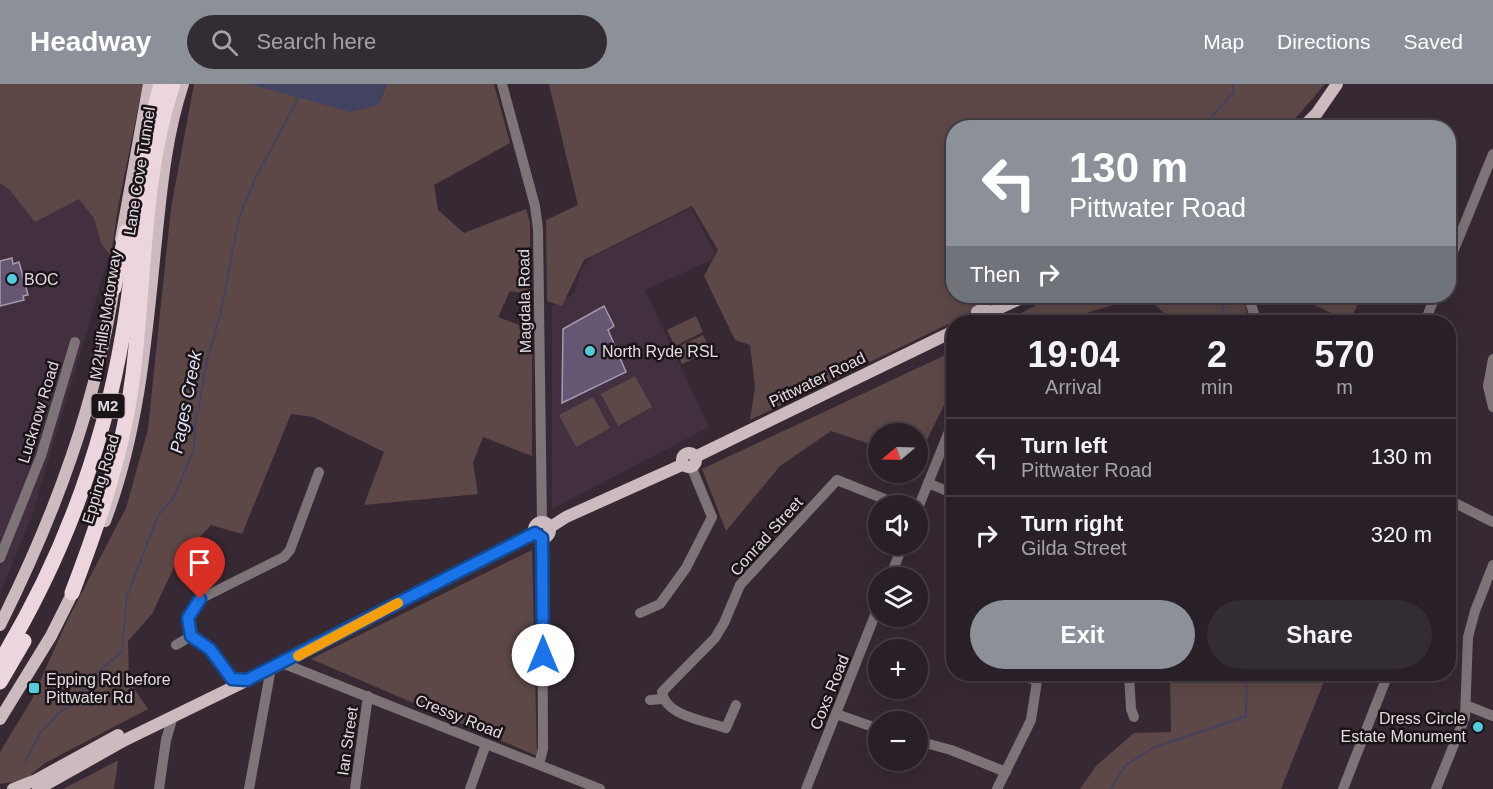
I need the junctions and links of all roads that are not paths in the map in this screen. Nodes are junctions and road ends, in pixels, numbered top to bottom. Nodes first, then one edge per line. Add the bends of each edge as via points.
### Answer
1 (149, 84) edge
2 (161, 84) edge
3 (173, 84) edge
4 (183, 84) edge
5 (502, 84) edge
6 (1337, 84) edge
7 (1310, 120) edge
8 (149, 130) junction
9 (1493, 154) edge
10 (1456, 245) edge
11 (114, 288) junction
12 (140, 299) junction
13 (1014, 303) edge
14 (977, 315) edge
15 (989, 315) edge
16 (993, 315) edge
17 (946, 335) edge
18 (75, 342) dead end
19 (1493, 359) edge
20 (1493, 407) edge
21 (946, 438) edge
22 (690, 462) junction
23 (319, 472) dead end
24 (928, 483) junction
25 (946, 491) edge
26 (874, 495) edge
27 (923, 495) edge
28 (1456, 504) edge
29 (1493, 522) edge
30 (542, 530) junction
31 (0, 558) edge
32 (1493, 565) edge
33 (72, 593) junction
34 (640, 613) dead end
35 (0, 625) edge
36 (870, 627) edge
37 (191, 636) junction
38 (176, 645) dead end
39 (313, 646) junction
40 (301, 654) junction
41 (0, 662) edge
42 (277, 666) junction
43 (307, 671) junction
44 (232, 679) junction
45 (249, 679) junction
46 (1037, 681) edge
47 (1129, 681) edge
48 (1385, 681) edge
49 (0, 682) edge
50 (266, 691) junction
51 (217, 694) junction
52 (368, 696) junction
53 (663, 699) junction
54 (650, 700) dead end
55 (13, 701) junction
56 (736, 705) dead end
57 (1468, 706) junction
58 (836, 714) junction
59 (173, 716) junction
60 (1493, 716) edge
61 (1134, 717) dead end
62 (0, 719) edge
63 (868, 725) edge
64 (153, 727) junction
65 (0, 731) edge
66 (166, 740) junction
67 (486, 744) junction
68 (928, 744) edge
69 (539, 764) junction
70 (1006, 772) junction
71 (43, 785) edge
72 (577, 785) edge
73 (13, 789) edge
74 (159, 789) edge
75 (249, 789) edge
76 (355, 789) edge
77 (470, 789) edge
78 (600, 789) edge
79 (806, 789) edge
80 (997, 789) edge
81 (1343, 789) edge
82 (1436, 789) edge

1 - 11 main road, Epping Road
2 - 8 highway, Lane Cove Tunnel / M2
3 - 12 highway, Lane Cove Tunnel / M2 via 154,166
4 - 33 main road, Epping Road via 165,160 142,375 131,434 95,549
5 - 30 street, Magdala Road via 538,229
6 - 7 main road
8 - 11 highway, M2
8 - 41 highway, M2 Hills Motorway / M2 via 124,331 101,432 82,494 54,561
9 - 10 street
11 - 35 main road, Epping Road via 103,349 71,463
12 - 33 highway, M2 via 123,435 105,501
12 - 49 highway, M2 Hills Motorway / M2 via 117,408 88,505 40,613
13 - 16 main road
14 - 15 main road via 979,310 986,309
17 - 22 main road, Pittwater Road
18 - 31 street, Lucknow Road via 41,456
19 - 20 street via 1488,386
21 - 24 street
22 - 30 main road, Pittwater Road
22 - 34 street via 712,517 686,568 660,604
23 - 37 street via 290,550 284,557 200,599 188,618
24 - 25 street
24 - 27 street
26 - 53 street, Conrad Street via 837,480 740,585 715,638 672,679
28 - 29 street
30 - 39 main road, Pittwater Road
30 - 69 street, Magdala Road via 543,749
32 - 57 street via 1468,637
33 - 55 main road, Epping Road
36 - 58 street, Coxs Road
37 - 38 street
37 - 44 street via 210,649
39 - 40 main road, Pittwater Road
39 - 44 main road, Pittwater Road
40 - 42 main road, Pittwater Road
40 - 43 street via 300,666
42 - 43 street, Cressy Road
42 - 45 main road, Pittwater Road
42 - 50 street
43 - 52 street, Cressy Road
44 - 45 street
44 - 51 street
44 - 71 main road, Pittwater Road via 120,734
45 - 50 street
45 - 51 main road, Pittwater Road
46 - 70 street via 1031,720
47 - 61 street
48 - 81 street
50 - 75 street
51 - 59 main road, Pittwater Road
52 - 67 street, Cressy Road
52 - 76 street, Ian Street
53 - 54 street
53 - 56 street via 670,708 726,728
55 - 62 main road, Epping Road
55 - 65 main road
57 - 60 street
57 - 82 street
58 - 63 street
58 - 79 street, Coxs Road
59 - 64 main road, Pittwater Road
59 - 66 street
64 - 66 street
64 - 71 main road, Pittwater Road
66 - 74 street
67 - 69 street, Cressy Road
67 - 77 street
68 - 70 street
69 - 72 street, Cressy Road
70 - 80 street
71 - 73 main road, Pittwater Road
72 - 78 street, Cressy Road

